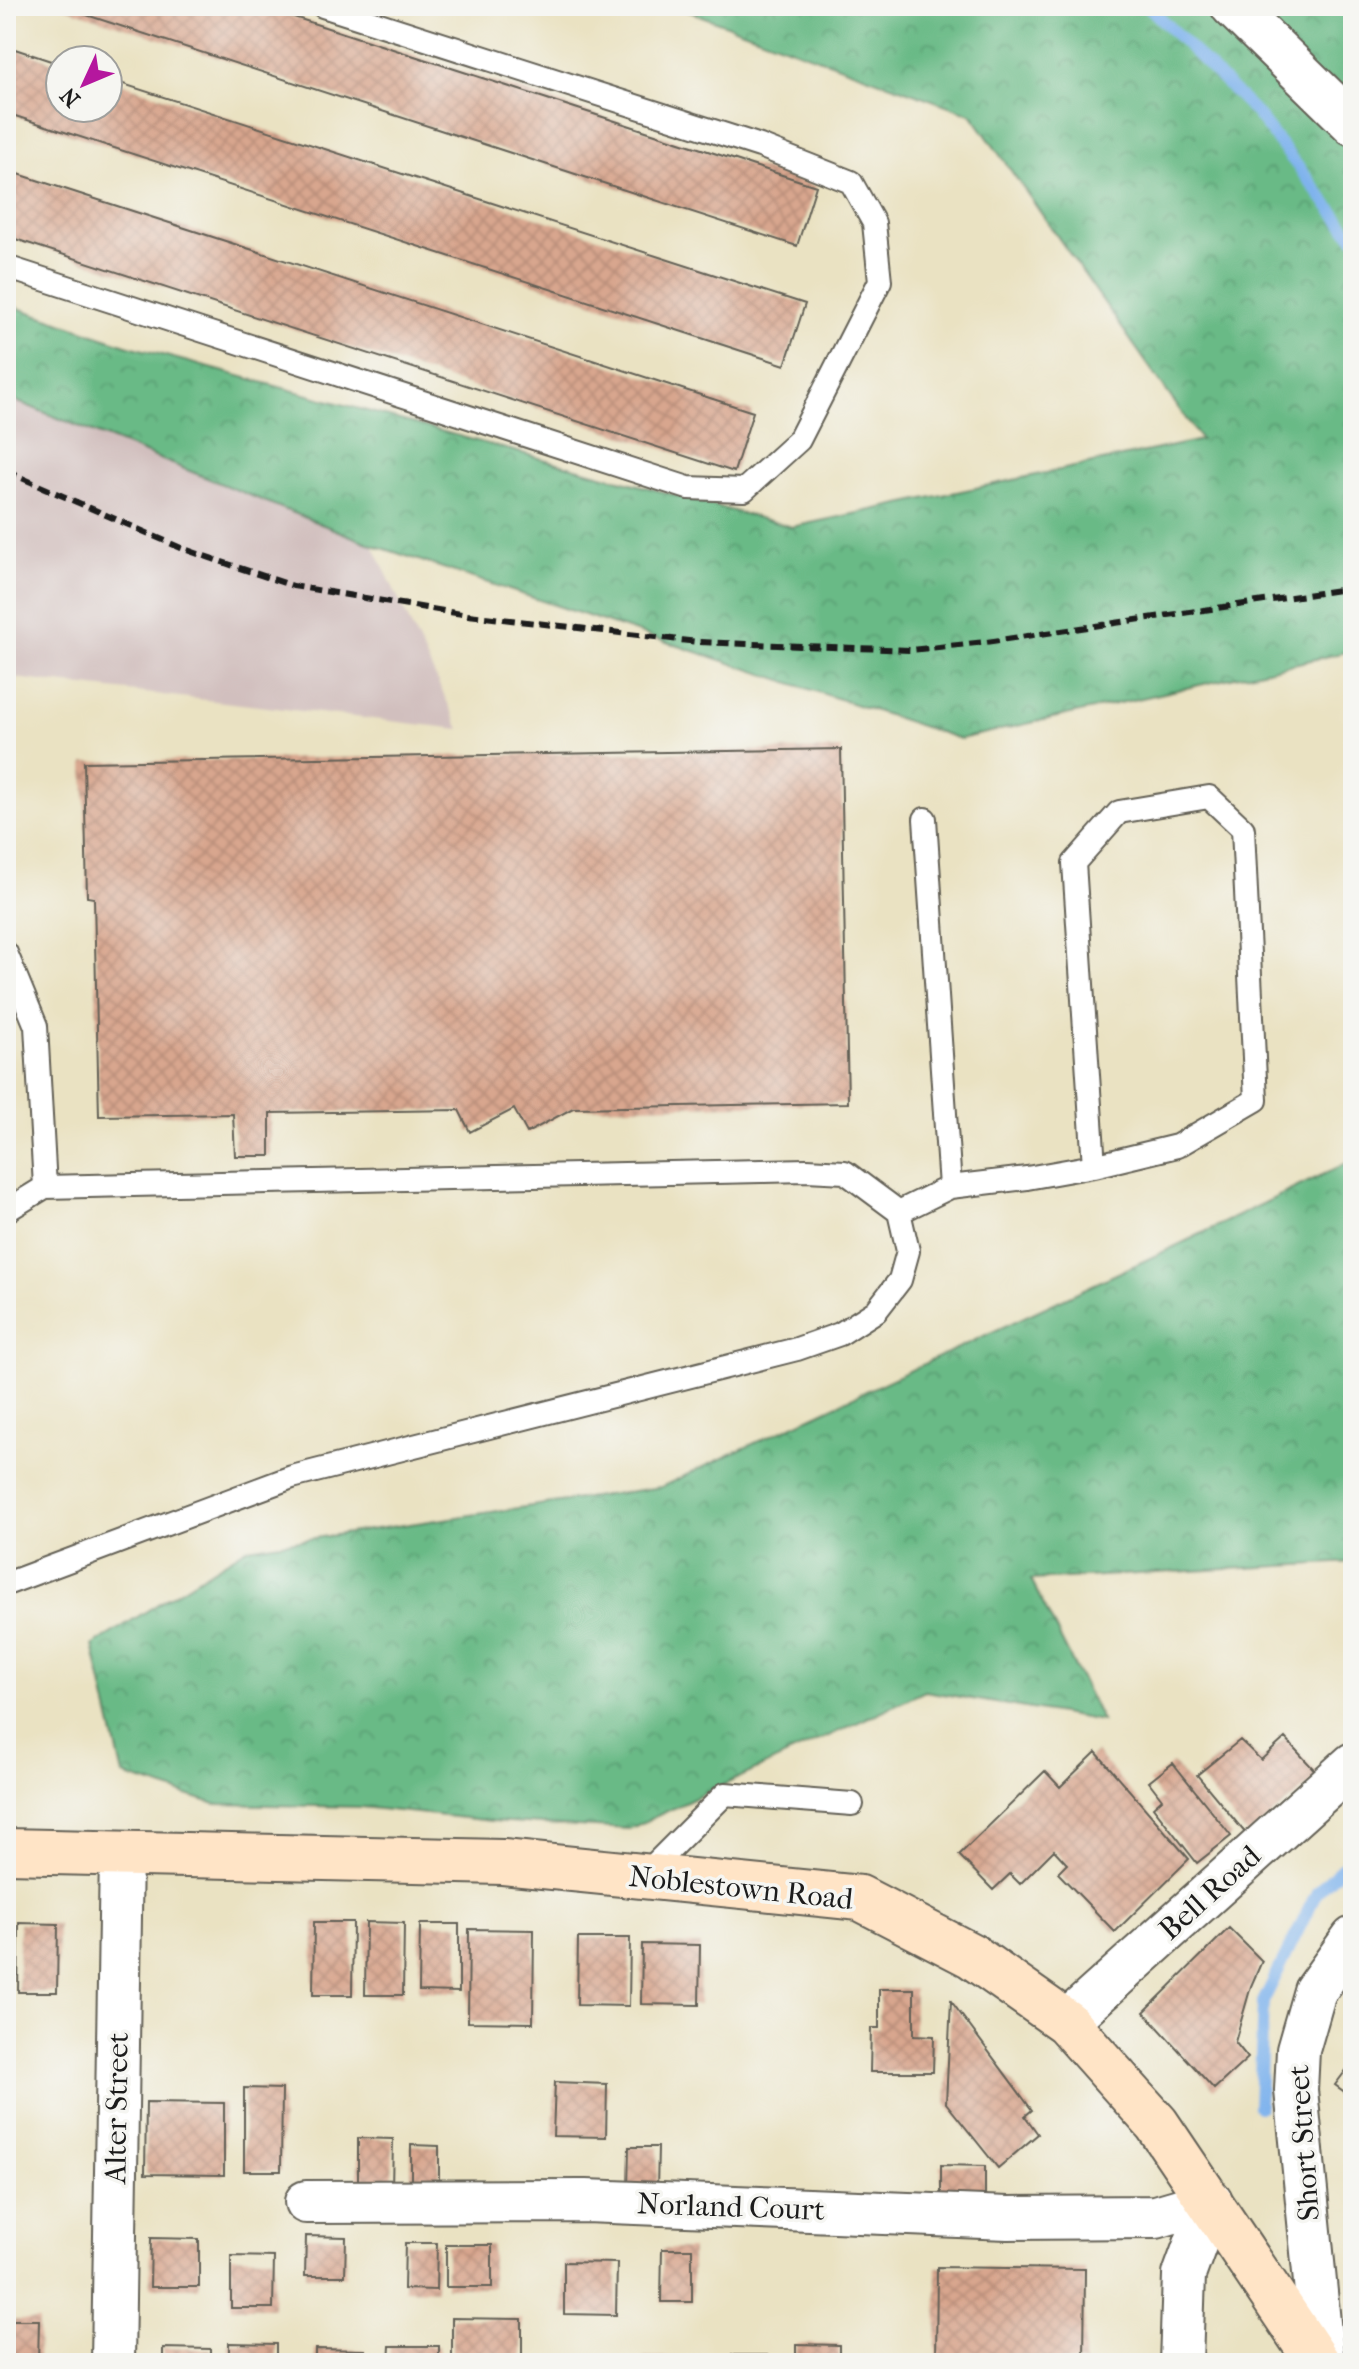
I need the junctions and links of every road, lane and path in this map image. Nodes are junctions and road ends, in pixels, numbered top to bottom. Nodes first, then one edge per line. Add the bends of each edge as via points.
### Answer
1 (323, 6) edge
2 (1232, 6) edge
3 (1353, 124) edge
4 (6, 267) edge
5 (925, 819) dead end
6 (7, 955) edge
7 (1094, 1166) junction
8 (45, 1187) junction
9 (950, 1187) junction
10 (6, 1211) edge
11 (899, 1212) junction
12 (6, 1584) edge
13 (1353, 1764) edge
14 (852, 1804) dead end
15 (6, 1851) edge
16 (121, 1853) junction
17 (643, 1876) junction
18 (1353, 1938) edge
19 (1066, 2022) junction
20 (1211, 2201) junction
21 (306, 2202) dead end
22 (113, 2363) edge
23 (1181, 2363) edge
24 (1320, 2363) edge

1 - 4 lane via 760,146 851,182 874,223 880,281 799,440 744,490 688,488
2 - 3 street
5 - 9 lane
6 - 8 lane via 36,1026
7 - 7 lane via 1177,1146 1256,1100 1243,829 1209,797 1119,812 1074,863
7 - 9 lane
8 - 10 lane
8 - 11 lane via 807,1170 845,1172
9 - 11 lane
11 - 12 lane via 908,1251 900,1280 876,1311 840,1334 292,1477
13 - 19 street, Bell Road
14 - 17 lane via 725,1794
15 - 16 main road, Noblestown Road
16 - 17 main road, Noblestown Road via 503,1862
16 - 22 street, Alter Street
17 - 19 main road, Noblestown Road via 860,1898 972,1956
18 - 24 street, Short Street via 1315,1991 1298,2050 1296,2090
19 - 20 main road, Noblestown Road via 1157,2124
20 - 21 street, Norland Court via 1156,2217 1008,2218 586,2201
20 - 23 street via 1184,2275
20 - 24 main road, Noblestown Road

